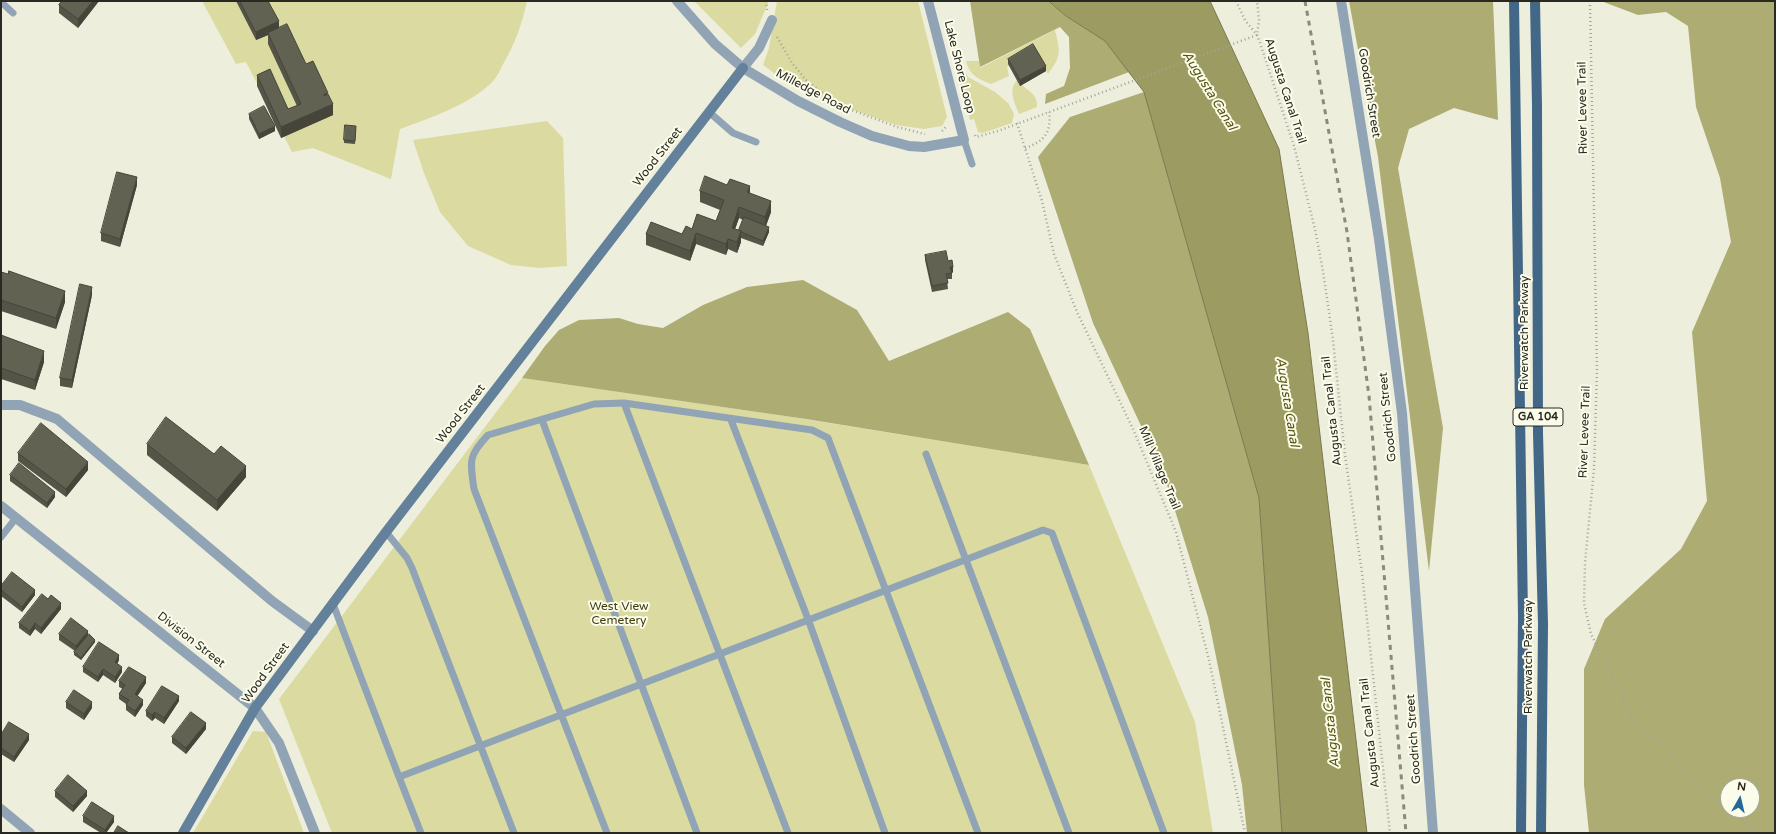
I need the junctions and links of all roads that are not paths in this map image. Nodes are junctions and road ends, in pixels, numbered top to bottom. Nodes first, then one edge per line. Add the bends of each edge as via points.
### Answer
1 (677, 1) edge
2 (928, 1) edge
3 (1341, 1) edge
4 (1514, 1) edge
5 (1535, 1) edge
6 (1, 2) edge
7 (13, 13) dead end
8 (772, 20) road end
9 (743, 68) junction
10 (709, 112) junction
11 (964, 140) junction
12 (756, 142) dead end
13 (972, 164) dead end
14 (624, 403) junction
15 (1, 405) edge
16 (542, 420) junction
17 (732, 420) junction
18 (926, 454) dead end
19 (1, 506) edge
20 (16, 518) junction
21 (386, 532) junction
22 (1, 536) edge
23 (966, 559) junction
24 (885, 590) junction
25 (333, 604) junction
26 (808, 620) junction
27 (313, 631) junction
28 (719, 654) junction
29 (641, 683) junction
30 (255, 708) junction
31 (562, 714) junction
32 (481, 745) junction
33 (400, 777) junction
34 (1, 809) edge
35 (30, 833) edge
36 (183, 833) edge
37 (315, 833) edge
38 (421, 833) edge
39 (514, 833) edge
40 (606, 833) edge
41 (697, 833) edge
42 (788, 833) edge
43 (885, 833) edge
44 (978, 833) edge
45 (1069, 833) edge
46 (1164, 833) edge
47 (1433, 833) edge
48 (1521, 833) edge
49 (1541, 833) edge

1 - 9 street, Milledge Road via 715,44
2 - 11 street, Lake Shore Loop
3 - 47 street, Goodrich Street via 1379,239 1402,413
4 - 48 main road, Riverwatch Parkway / GA 104 via 1523,617
5 - 49 main road, Riverwatch Parkway / GA 104 via 1538,433 1543,624
6 - 7 lane
8 - 9 street, Wood Street via 759,48
9 - 10 street, Wood Street
9 - 11 street, Milledge Road via 798,102 872,136 908,146 924,147
10 - 12 lane via 733,133
10 - 21 street, Wood Street
11 - 13 lane
14 - 16 lane via 594,404
14 - 17 lane
14 - 28 lane
15 - 27 street via 20,405 57,419 272,601
16 - 29 lane
16 - 31 lane via 488,435 477,447 470,463 474,489
17 - 24 lane via 812,430 828,438
17 - 26 lane
18 - 23 lane
19 - 20 street, Division Street
20 - 22 lane
20 - 30 street, Division Street
21 - 25 street, Wood Street
21 - 32 lane via 412,568
23 - 24 lane
23 - 45 lane
23 - 46 lane via 1043,530 1052,533
24 - 26 lane
24 - 44 lane
25 - 27 street, Wood Street
25 - 33 lane
26 - 28 lane
26 - 43 lane
27 - 30 street, Wood Street
28 - 29 lane
28 - 42 lane
29 - 31 lane
29 - 41 lane
30 - 36 street, Wood Street
30 - 37 street, Division Street via 279,743
31 - 32 lane
31 - 40 lane
32 - 33 lane
32 - 39 lane
33 - 38 lane
34 - 35 street

